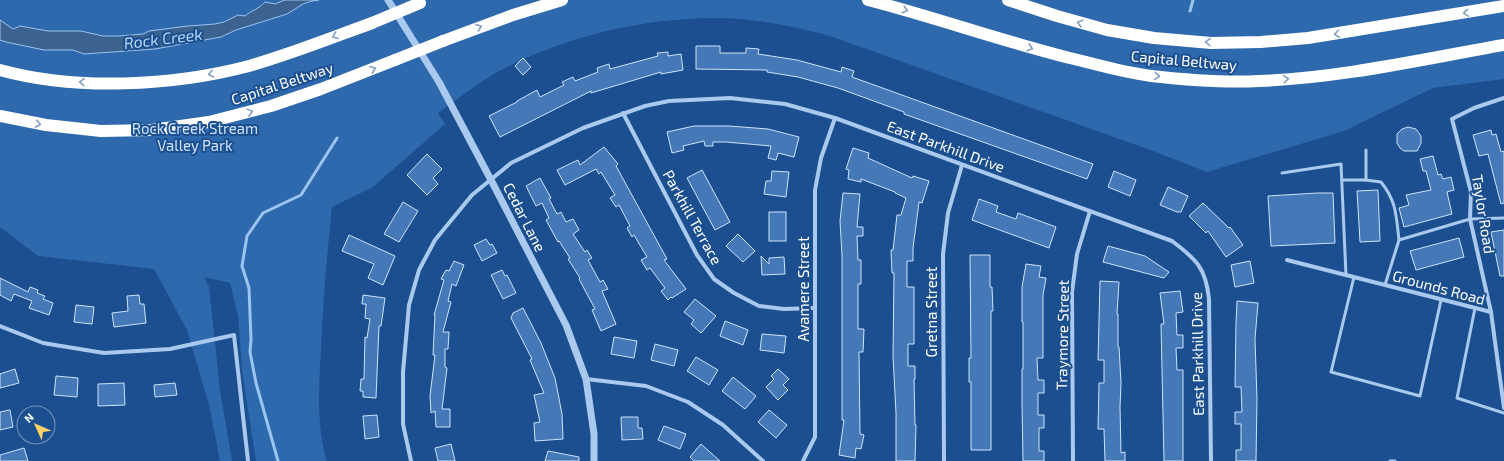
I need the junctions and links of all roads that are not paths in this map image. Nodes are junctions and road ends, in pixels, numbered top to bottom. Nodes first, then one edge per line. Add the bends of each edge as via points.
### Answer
1 (562, 0) edge
2 (868, 0) edge
3 (1008, 0) edge
4 (423, 1) edge
5 (389, 2) edge
6 (1504, 6) edge
7 (1504, 46) edge
8 (0, 70) edge
9 (1504, 98) edge
10 (623, 113) junction
11 (0, 116) edge
12 (835, 118) junction
13 (1366, 150) dead end
14 (962, 164) junction
15 (1282, 173) dead end
16 (491, 180) junction
17 (1342, 180) junction
18 (1366, 180) junction
19 (1090, 211) junction
20 (1504, 218) edge
21 (1470, 219) junction
22 (1399, 240) junction
23 (1287, 260) dead end
24 (1346, 275) junction
25 (1354, 277) junction
26 (1385, 285) junction
27 (1441, 300) junction
28 (814, 308) junction
29 (1475, 308) junction
30 (1491, 312) junction
31 (0, 326) edge
32 (586, 379) junction
33 (1504, 408) edge
34 (1504, 413) edge
35 (248, 461) edge
36 (412, 461) edge
37 (594, 461) edge
38 (763, 461) edge
39 (803, 461) edge
40 (944, 461) edge
41 (1073, 461) edge
42 (1211, 461) edge
43 (1390, 461) edge
44 (1395, 461) edge

11 -> 1 highway, Capital Beltway, bridge via 46,125 101,131 152,130 209,122 271,106 321,89 513,15
2 -> 7 highway, Capital Beltway via 1100,66 1207,81 1258,82 1307,77
6 -> 3 highway, Capital Beltway via 1308,38 1211,43 1154,38 1106,30
4 -> 8 highway, Capital Beltway, bridge via 302,49 249,66 192,78 106,84 53,80
5 - 16 street, Cedar Lane via 439,82
9 - 21 street, Taylor Road via 1452,119 1470,192
10 - 12 street, East Parkhill Drive via 669,101 730,98 785,104
10 - 16 street, East Parkhill Drive via 583,128 511,163
10 - 28 street, Parkhill Terrace via 697,255 714,279 759,306 784,309
12 - 14 street, East Parkhill Drive
12 - 28 street, Avamere Street via 821,158 815,190
13 - 18 lane
14 - 19 street, East Parkhill Drive
14 - 40 street, Gretna Street via 948,213 943,254
15 - 17 lane via 1341,164
16 - 32 street, Cedar Lane via 566,325
16 - 36 street, East Parkhill Drive via 472,195 434,240 419,270 408,305 403,372 403,424
17 - 18 lane
17 - 24 lane
18 - 22 lane via 1381,182 1388,192 1395,208
19 - 41 street, Traymore Street via 1077,254 1072,292
19 - 42 street, East Parkhill Drive via 1172,241 1193,257 1208,284
20 - 21 lane
21 - 22 lane
21 - 30 street, Taylor Road
22 - 26 lane
23 - 24 street, Grounds Road
24 - 25 street, Grounds Road
25 - 26 street, Grounds Road
25 - 27 lane via 1331,372 1420,396
26 - 27 street, Grounds Road
27 - 29 street, Grounds Road
28 - 39 street, Avamere Street via 815,437
29 - 30 street, Grounds Road
29 - 34 lane via 1457,398
30 - 33 street, Grounds Road
31 - 35 street via 43,343 104,353 170,348 234,335
32 - 37 street, Cedar Lane via 594,434
32 - 38 street via 646,386 688,402 723,425
43 - 44 lane

